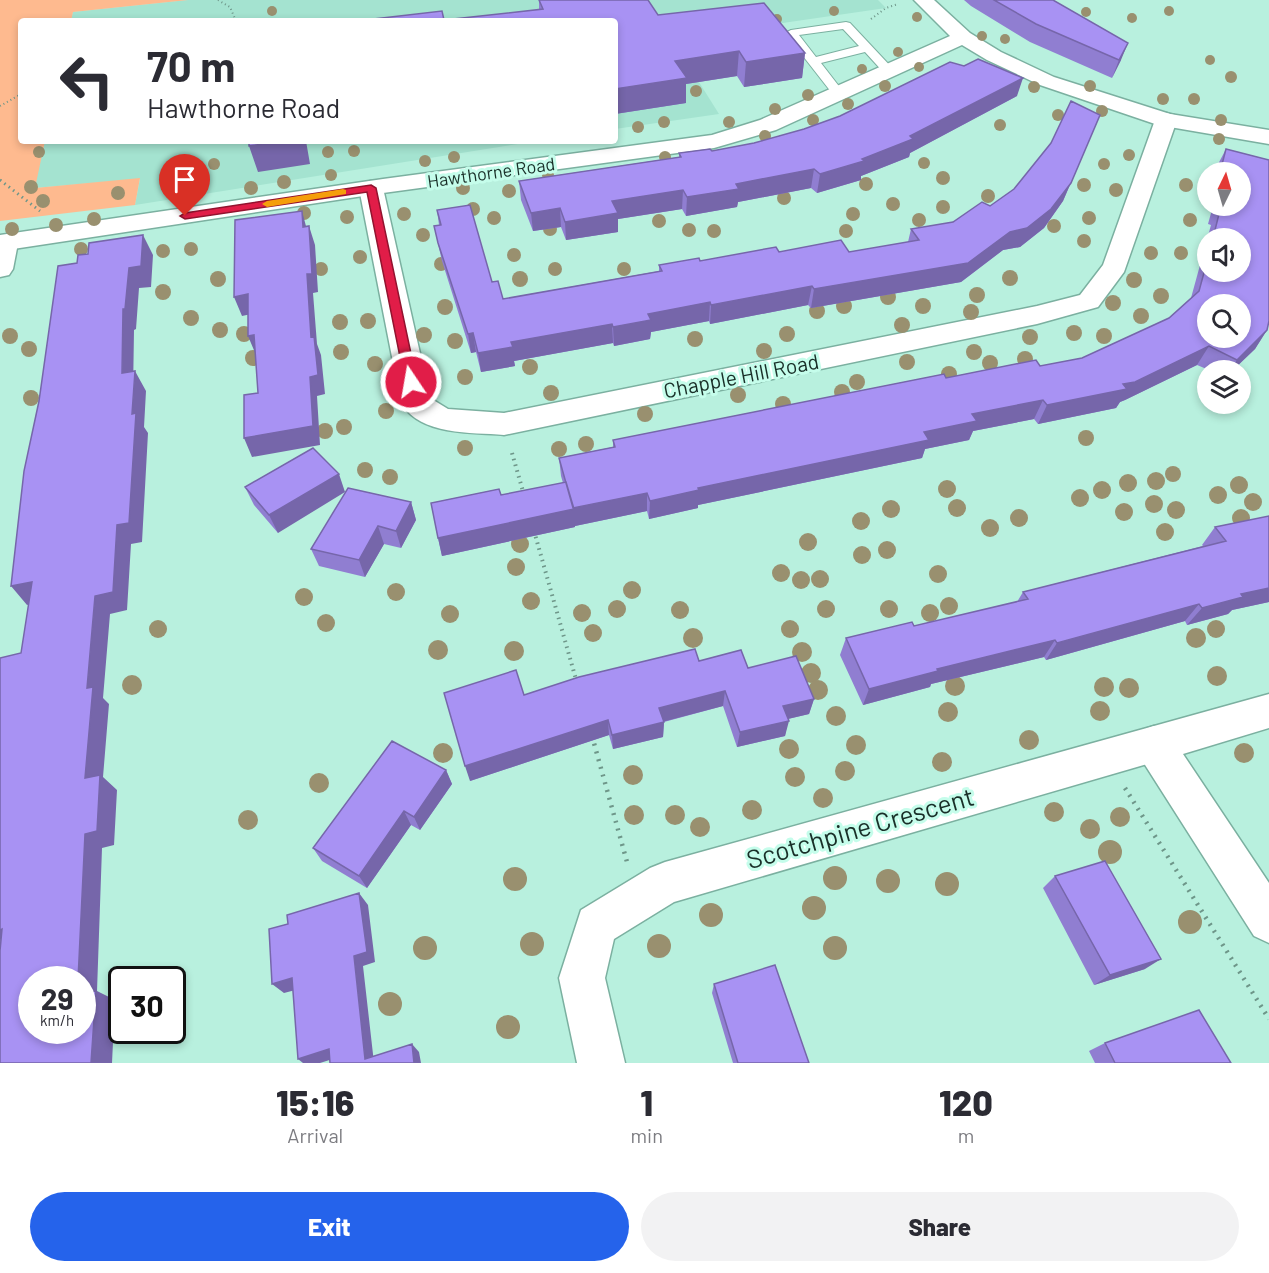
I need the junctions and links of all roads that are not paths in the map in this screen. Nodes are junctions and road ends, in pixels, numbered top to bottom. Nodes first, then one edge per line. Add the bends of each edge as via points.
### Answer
1 (923, 0) edge
2 (963, 37) junction
3 (866, 48) junction
4 (813, 61) junction
5 (889, 71) junction
6 (839, 94) junction
7 (1166, 120) junction
8 (1269, 137) edge
9 (371, 188) junction
10 (2, 243) edge
11 (0, 269) edge
12 (1269, 711) edge
13 (1154, 744) junction
14 (1269, 921) edge
15 (601, 1063) edge

1 - 2 street
2 - 5 street, Hawthorne Road
2 - 7 street via 1047,81
3 - 4 lane
3 - 4 lane via 846,25 791,33
3 - 5 lane
4 - 6 lane
5 - 6 street, Hawthorne Road
6 - 9 street, Hawthorne Road via 768,125 714,141
7 - 8 street
7 - 9 street, Chapple Hill Road via 1116,266 1089,301 1037,315 504,424 442,419 416,404
9 - 10 street, Hawthorne Road
10 - 11 street
12 - 13 street, Scotchpine Crescent
13 - 14 street
13 - 15 street, Scotchpine Crescent via 665,883 596,926 582,978

